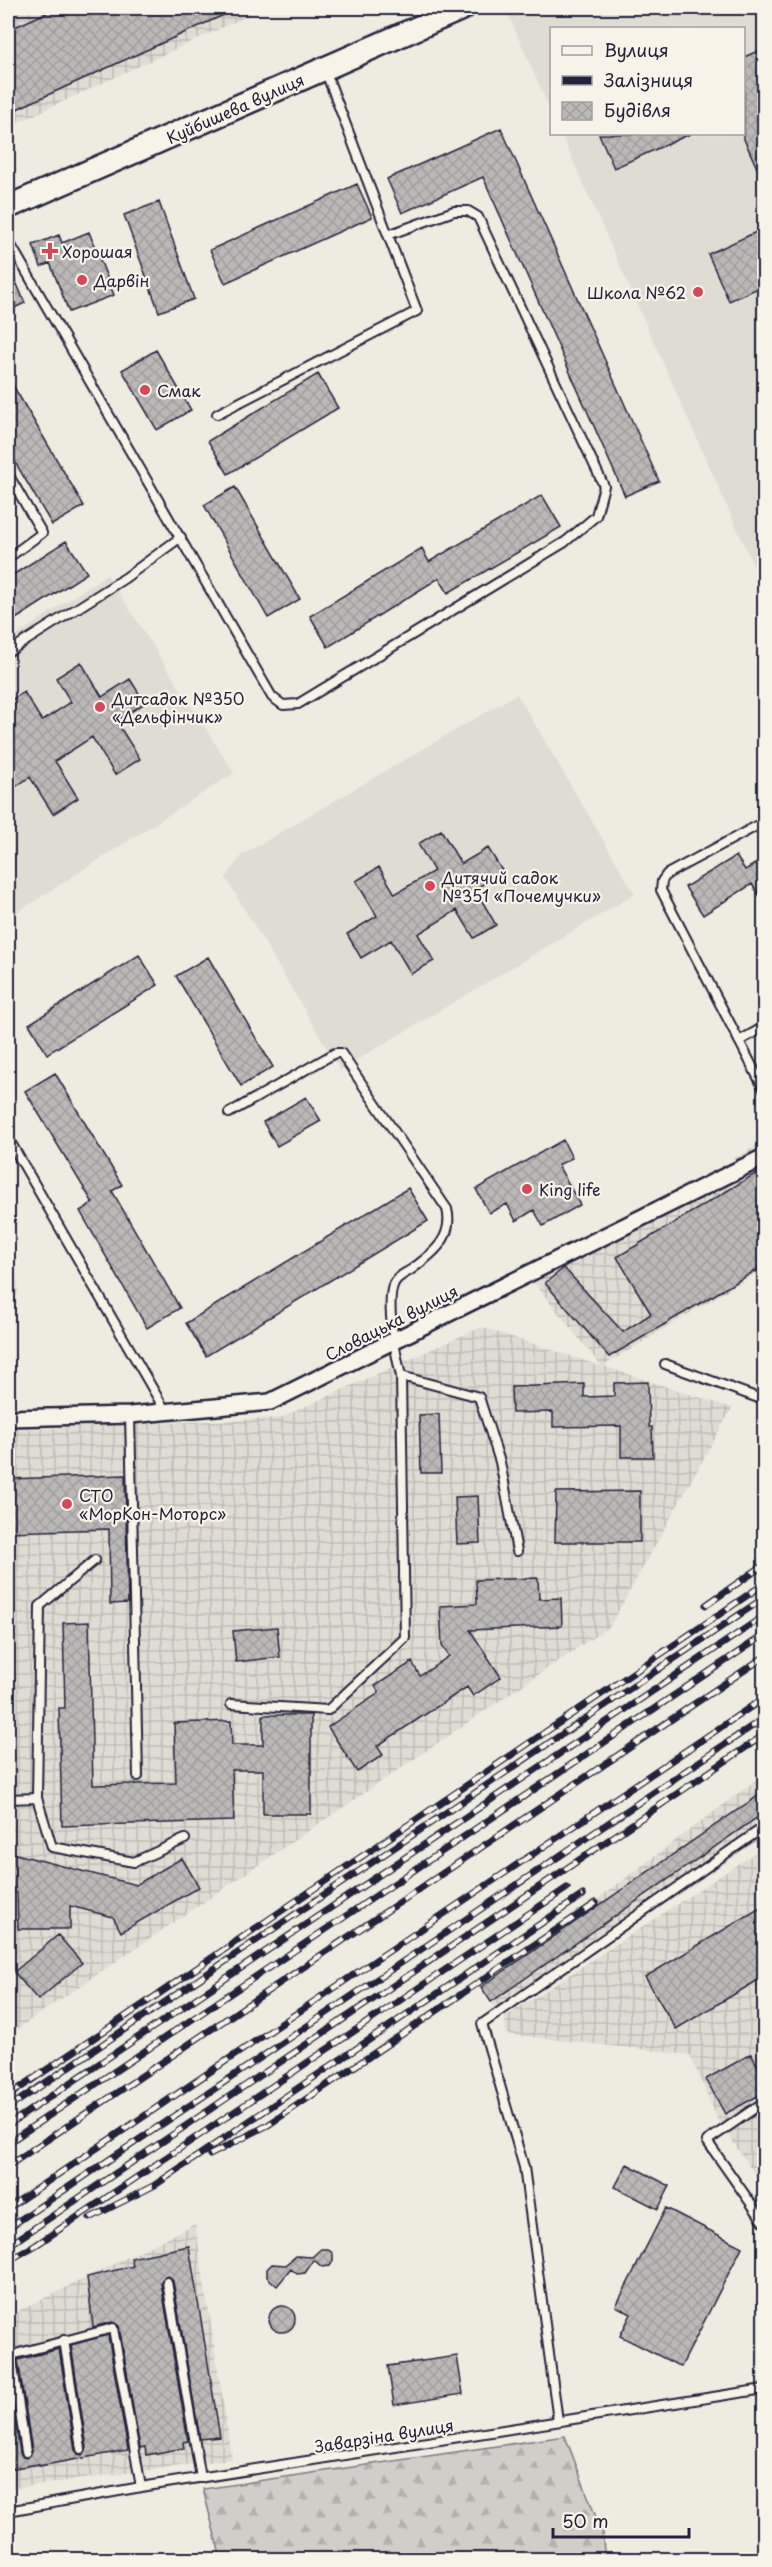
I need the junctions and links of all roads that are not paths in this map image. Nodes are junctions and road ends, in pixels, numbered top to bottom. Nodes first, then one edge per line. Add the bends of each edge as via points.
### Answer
1 (463, 8) edge
2 (325, 69) junction
3 (8, 207) edge
4 (388, 235) junction
5 (8, 240) edge
6 (217, 414) dead end
7 (8, 474) edge
8 (181, 537) junction
9 (8, 558) edge
10 (8, 652) edge
11 (765, 822) edge
12 (765, 1027) edge
13 (739, 1041) junction
14 (765, 1089) edge
15 (229, 1113) dead end
16 (8, 1138) edge
17 (765, 1157) edge
18 (393, 1341) junction
19 (665, 1364) dead end
20 (401, 1376) junction
21 (765, 1400) edge
22 (166, 1412) junction
23 (130, 1415) junction
24 (8, 1418) edge
25 (517, 1551) dead end
26 (95, 1560) dead end
27 (231, 1704) dead end
28 (138, 1776) dead end
29 (37, 1798) junction
30 (8, 1799) edge
31 (765, 1827) edge
32 (185, 1839) dead end
33 (765, 2102) edge
34 (765, 2223) edge
35 (167, 2282) dead end
36 (64, 2340) junction
37 (9, 2355) edge
38 (765, 2389) edge
39 (558, 2421) junction
40 (81, 2449) dead end
41 (26, 2452) dead end
42 (201, 2478) junction
43 (141, 2487) junction
44 (8, 2511) edge

1 - 2 main road, Куйбишева вулиця
2 - 3 main road, Куйбишева вулиця
2 - 4 lane
4 - 6 lane via 417,311
4 - 8 lane via 454,211 468,211 478,217 604,486 596,516 565,542 298,704 283,705 272,698
5 - 8 lane
7 - 9 lane via 42,533
8 - 10 lane via 125,578
11 - 13 lane via 662,880 661,890
12 - 13 lane
13 - 14 lane
15 - 18 lane via 335,1053 346,1057 447,1209 450,1221 441,1244 399,1275 393,1285
16 - 22 lane
17 - 18 street, Словацька вулиця
18 - 20 lane
18 - 22 street, Словацька вулиця via 270,1402
19 - 21 lane
20 - 25 lane via 479,1397 500,1462
20 - 27 lane via 405,1638 328,1710
22 - 23 street, Словацька вулиця
23 - 24 street, Словацька вулиця
23 - 28 lane
26 - 29 lane via 40,1606
29 - 30 lane
29 - 32 lane via 52,1847 134,1862
31 - 39 lane via 482,2024 524,2167
33 - 34 lane via 707,2141
35 - 42 lane
36 - 37 lane
36 - 40 lane
36 - 43 lane via 113,2328
37 - 41 lane
38 - 39 lane, Заварзіна вулиця
39 - 42 lane, Заварзіна вулиця
42 - 43 lane, Заварзіна вулиця
43 - 44 lane, Заварзіна вулиця

